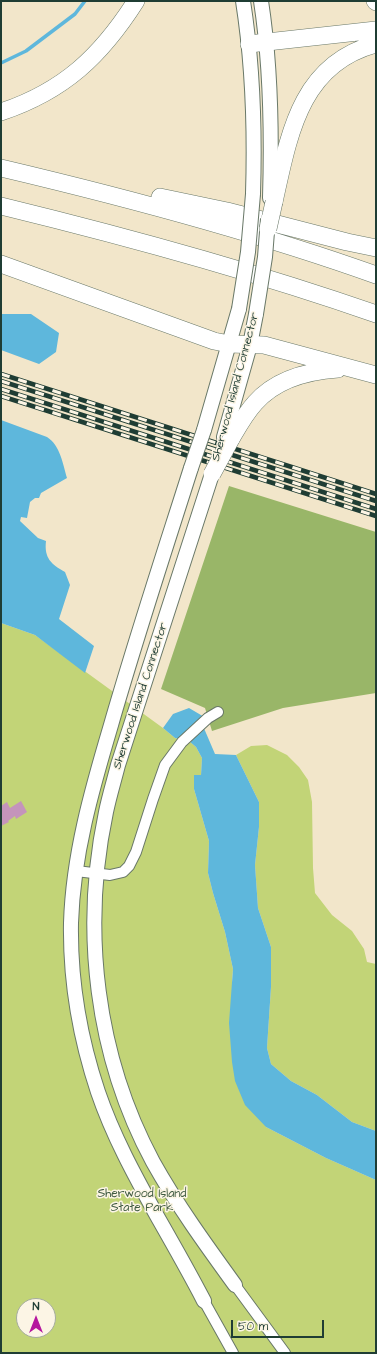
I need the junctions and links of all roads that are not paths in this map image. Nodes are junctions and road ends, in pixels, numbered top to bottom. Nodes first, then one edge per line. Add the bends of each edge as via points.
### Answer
1 (136, 1) edge
2 (243, 1) edge
3 (261, 1) edge
4 (376, 30) edge
5 (266, 42) junction
6 (249, 44) junction
7 (376, 44) edge
8 (1, 112) edge
9 (1, 168) edge
10 (63, 183) junction
11 (272, 201) junction
12 (1, 206) edge
13 (268, 229) joint
14 (376, 248) edge
15 (1, 264) edge
16 (376, 275) edge
17 (376, 314) edge
18 (229, 344) junction
19 (250, 345) junction
20 (350, 369) junction
21 (376, 376) edge
22 (228, 438) junction
23 (212, 474) joint
24 (218, 712) dead end
25 (76, 872) junction
26 (97, 874) junction
27 (235, 1285) joint
28 (204, 1301) joint
29 (233, 1353) edge
30 (285, 1353) edge

1 - 8 highway via 106,43 80,68 51,90
2 - 6 street, Sherwood Island Connector
3 - 5 street
4 - 5 highway
5 - 6 highway
5 - 11 street via 271,106
6 - 18 street, Sherwood Island Connector, bridge via 254,114 253,194 248,252
7 - 11 highway via 342,58 320,77 304,100 289,138
9 - 10 highway
10 - 14 highway via 196,204
10 - 16 highway via 237,229
11 - 13 highway, bridge
12 - 17 highway via 177,251
13 - 19 street, Sherwood Island Connector, bridge
15 - 18 highway via 214,341
18 - 19 highway
18 - 25 street, Sherwood Island Connector, bridge via 192,468 132,651 86,818
19 - 20 highway via 264,345
19 - 22 street, Sherwood Island Connector
20 - 21 highway
20 - 22 highway via 308,373 273,388 255,403
22 - 23 highway, bridge
23 - 26 street, Sherwood Island Connector via 118,765 106,812
24 - 26 street via 182,742 165,765 129,866 117,874
25 - 26 street
25 - 28 street, Sherwood Island Connector via 71,922 72,973 79,1021 92,1072 106,1115 127,1160
26 - 27 street, Sherwood Island Connector via 95,943 99,993 109,1046 122,1089 142,1138 164,1181
27 - 30 street, Sherwood Island Connector
28 - 29 street, Sherwood Island Connector

